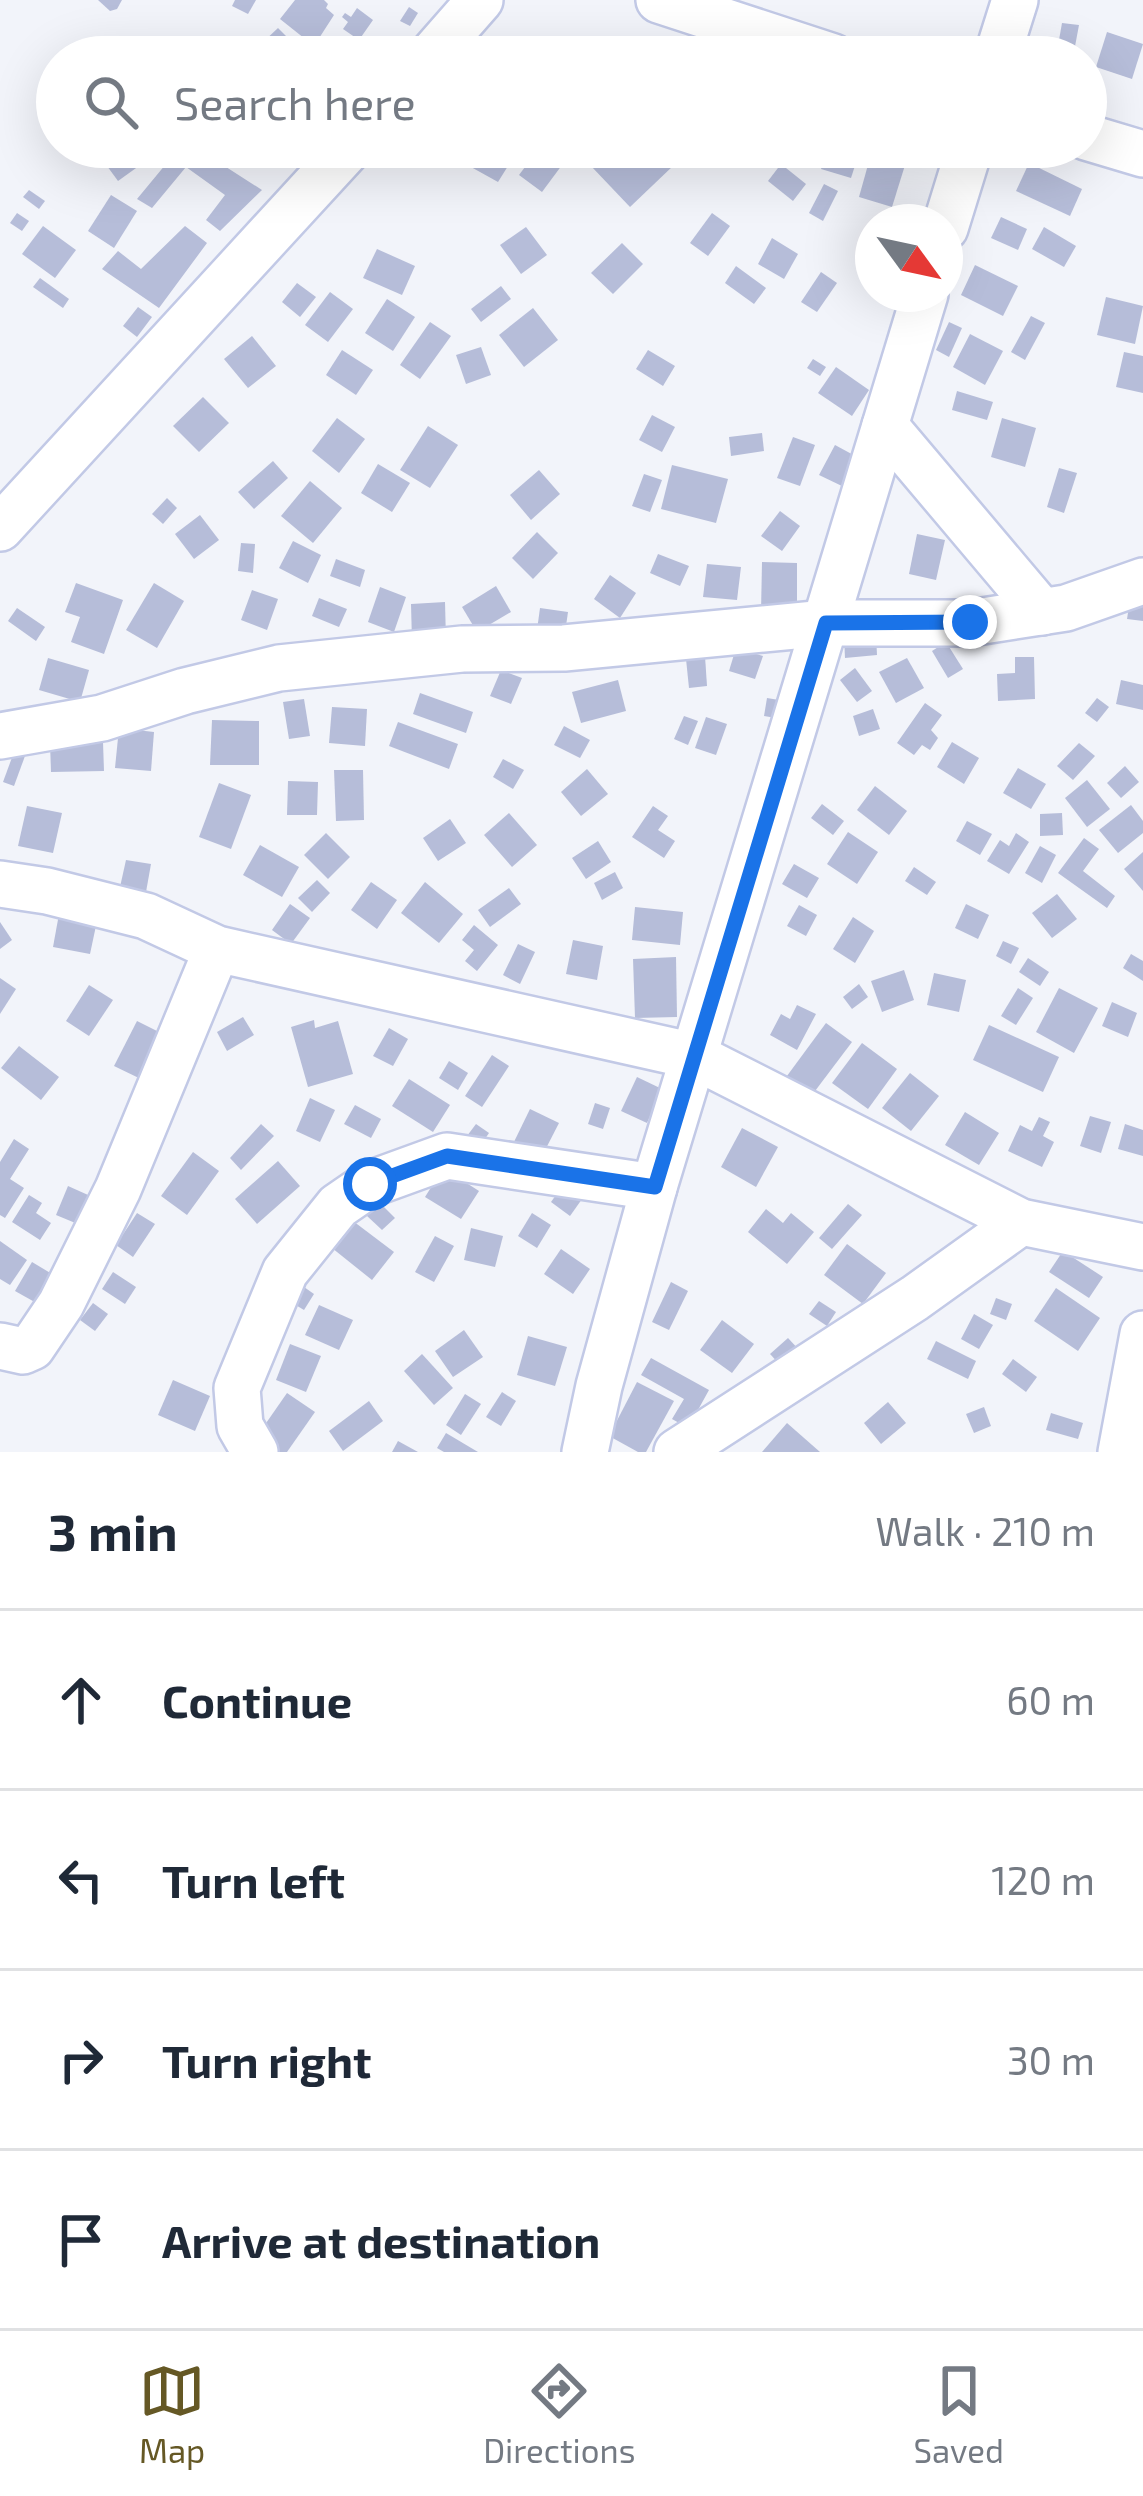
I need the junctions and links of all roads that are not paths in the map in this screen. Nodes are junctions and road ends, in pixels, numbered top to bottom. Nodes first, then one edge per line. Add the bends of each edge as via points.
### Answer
1 (480, 0) edge
2 (659, 0) edge
3 (1016, 0) edge
4 (448, 36) edge
5 (769, 36) edge
6 (1005, 36) edge
7 (1107, 143) edge
8 (1143, 154) edge
9 (331, 168) edge
10 (964, 168) edge
11 (952, 204) edge
12 (920, 312) edge
13 (885, 426) junction
14 (0, 529) edge
15 (1143, 581) edge
16 (1042, 612) junction
17 (826, 623) junction
18 (0, 736) edge
19 (0, 884) edge
20 (217, 949) junction
21 (694, 1056) junction
22 (655, 1187) junction
23 (1021, 1222) junction
24 (1143, 1247) edge
25 (1143, 1334) edge
26 (0, 1346) edge
27 (255, 1452) edge
28 (585, 1452) edge
29 (677, 1452) edge
30 (1121, 1452) edge

1 - 4 street
2 - 5 street
3 - 6 street
7 - 8 street
9 - 14 street
10 - 11 street
12 - 13 street
13 - 16 street
13 - 17 street
15 - 16 street
16 - 17 street via 970,622
17 - 18 street via 280,668 101,718
17 - 21 street
19 - 20 street via 146,916
20 - 21 street
20 - 26 street via 61,1304 32,1347
21 - 22 street
21 - 23 street
22 - 27 street via 447,1156 370,1184 338,1206 285,1272 237,1388 240,1426
22 - 28 street
23 - 24 street
23 - 29 street
25 - 30 street

